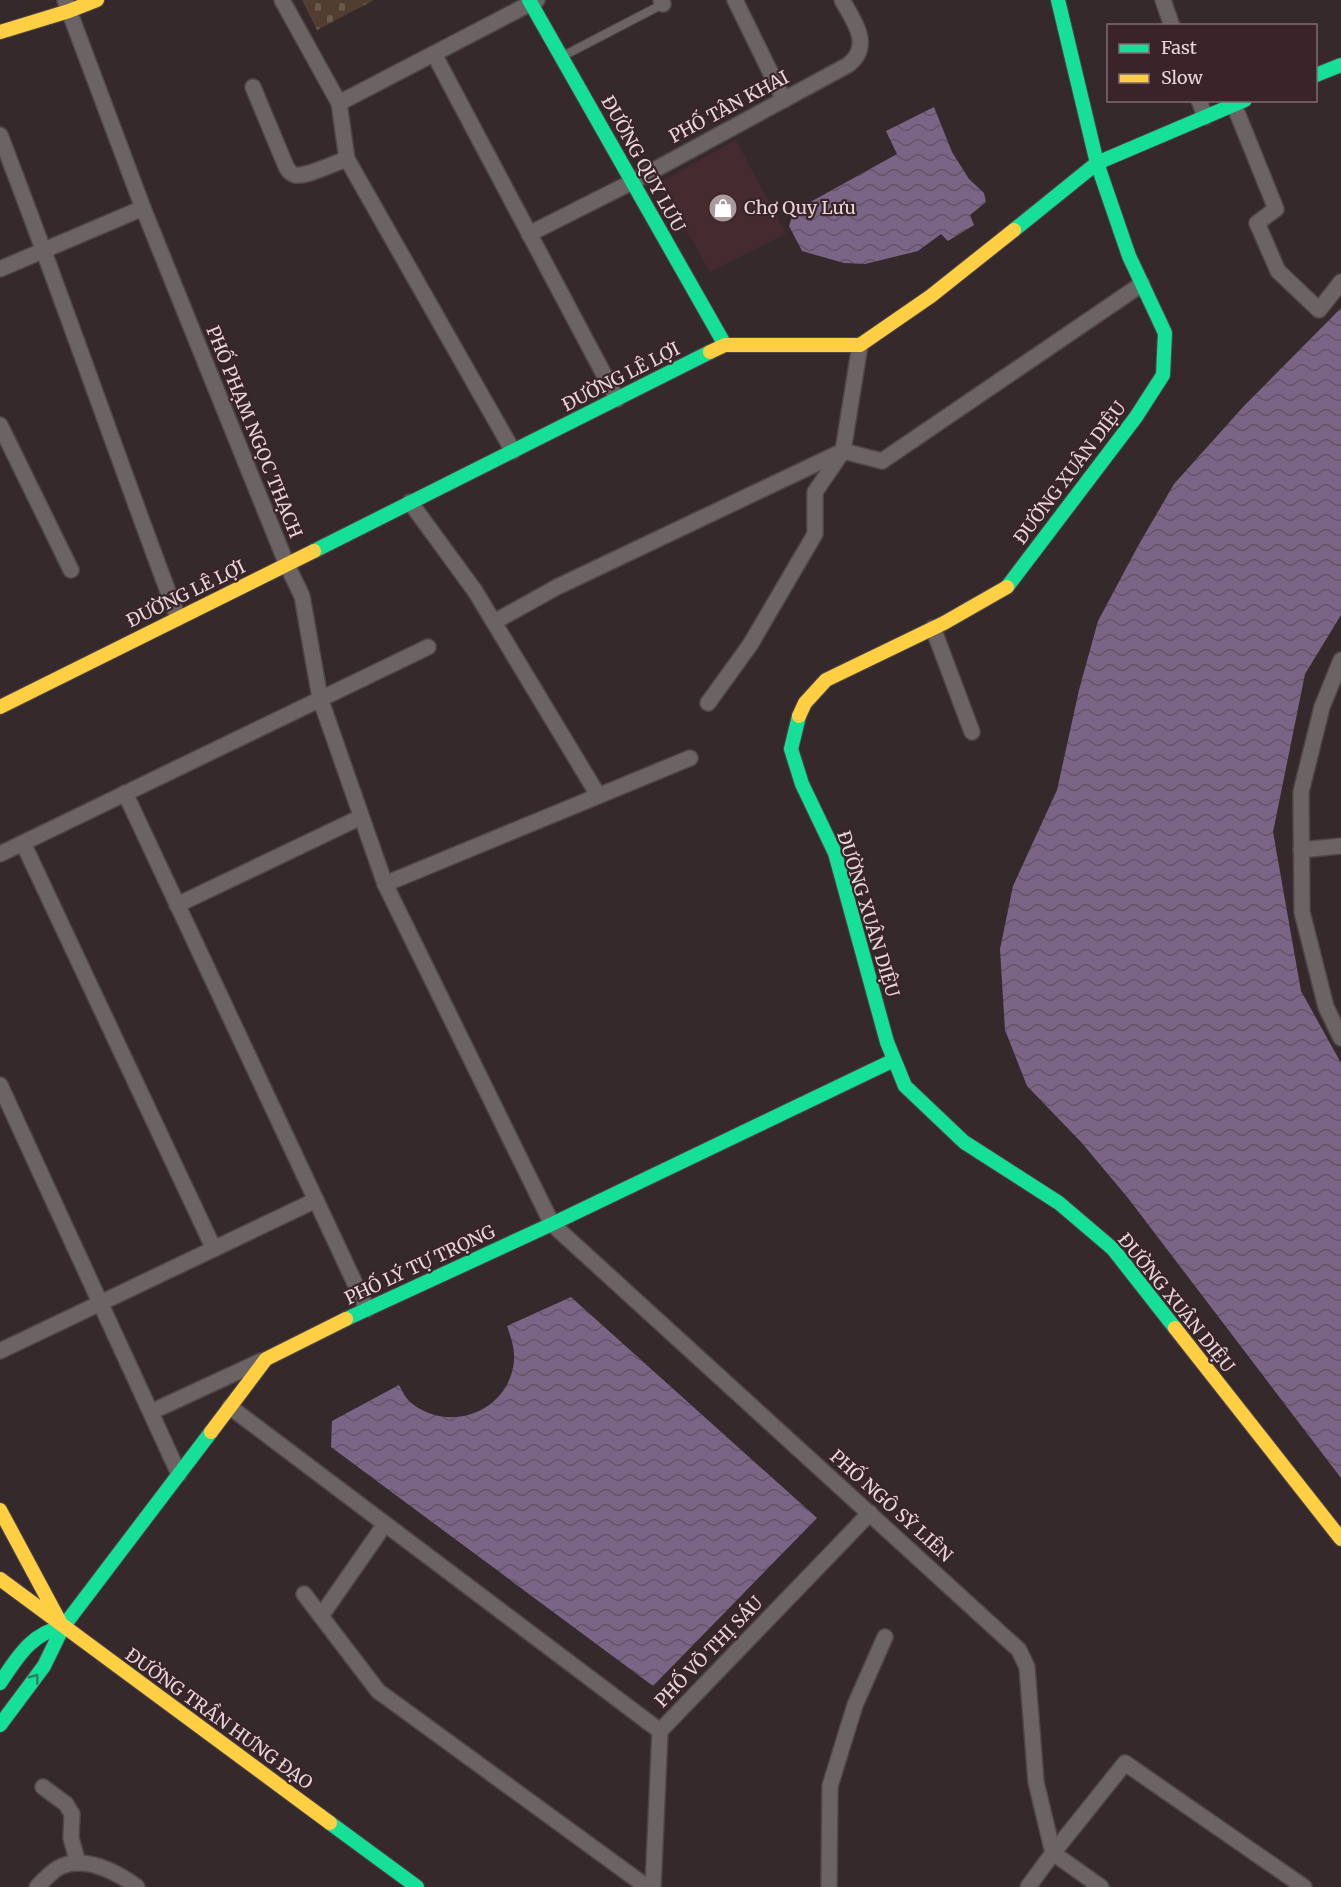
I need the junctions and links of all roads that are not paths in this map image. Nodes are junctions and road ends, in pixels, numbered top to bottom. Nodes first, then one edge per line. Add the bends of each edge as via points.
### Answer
1 (97, 0) edge
2 (282, 0) edge
3 (735, 0) edge
4 (842, 0) edge
5 (1058, 0) edge
6 (1163, 0) edge
7 (532, 1) edge
8 (662, 2) edge
9 (67, 6) edge
10 (1171, 24) edge
11 (0, 32) edge
12 (434, 54) junction
13 (561, 56) junction
14 (1341, 65) edge
15 (1317, 75) edge
16 (253, 87) dead end
17 (784, 100) junction
18 (1200, 102) edge
19 (339, 103) junction
20 (1239, 103) edge
21 (1205, 117) junction
22 (0, 135) edge
23 (347, 159) junction
24 (1097, 163) junction
25 (632, 182) junction
26 (143, 208) junction
27 (529, 234) junction
28 (45, 250) junction
29 (0, 269) edge
30 (1341, 282) edge
31 (1142, 284) junction
32 (725, 345) junction
33 (860, 345) junction
34 (617, 399) junction
35 (0, 425) edge
36 (513, 451) junction
37 (843, 451) junction
38 (410, 502) junction
39 (287, 565) junction
40 (71, 570) dead end
41 (178, 618) junction
42 (494, 622) junction
43 (933, 628) junction
44 (428, 647) dead end
45 (1341, 660) edge
46 (320, 698) junction
47 (708, 703) dead end
48 (0, 707) edge
49 (972, 732) dead end
50 (690, 758) dead end
51 (125, 793) junction
52 (598, 795) junction
53 (361, 816) junction
54 (23, 843) junction
55 (1341, 846) edge
56 (1301, 850) junction
57 (0, 854) edge
58 (385, 884) junction
59 (177, 905) junction
60 (1341, 1038) edge
61 (894, 1060) junction
62 (0, 1085) edge
63 (316, 1200) junction
64 (552, 1224) junction
65 (214, 1249) junction
66 (102, 1303) junction
67 (367, 1309) junction
68 (0, 1351) edge
69 (266, 1359) junction
70 (230, 1407) junction
71 (151, 1412) junction
72 (179, 1474) junction
73 (0, 1510) edge
74 (870, 1513) junction
75 (385, 1524) junction
76 (1341, 1539) edge
77 (0, 1579) edge
78 (304, 1594) dead end
79 (321, 1616) junction
80 (63, 1627) junction
81 (885, 1637) dead end
82 (0, 1683) edge
83 (0, 1725) edge
84 (660, 1731) junction
85 (44, 1787) dead end
86 (1053, 1853) junction
87 (78, 1863) junction
88 (37, 1887) edge
89 (137, 1887) edge
90 (417, 1887) edge
91 (647, 1887) edge
92 (653, 1887) edge
93 (829, 1887) edge
94 (1028, 1887) edge
95 (1101, 1887) edge
96 (1304, 1887) edge

1 - 9 street
2 - 19 street
3 - 17 street
4 - 17 street, PHỐ TÂN KHAI via 858,29 859,54 848,65
5 - 24 street, ĐƯỜNG XUÂN DIỆU
6 - 10 street
7 - 12 street
7 - 13 street, ĐƯỜNG QUY LƯU
8 - 13 lane
9 - 11 street
9 - 26 street, PHỐ PHẠM NGỌC THẠCH
12 - 19 street
12 - 27 street
13 - 25 street, ĐƯỜNG QUY LƯU
14 - 15 street
16 - 23 street via 290,172 304,174
17 - 25 street, PHỐ TÂN KHAI
18 - 21 street
19 - 23 street
20 - 21 street
20 - 30 street via 1276,208 1257,223 1278,271 1319,310
21 - 24 street
22 - 28 street
23 - 36 street
24 - 31 street, ĐƯỜNG XUÂN DIỆU
24 - 33 street via 931,296
25 - 27 street, PHỐ TÂN KHAI
25 - 32 street, ĐƯỜNG QUY LƯU
26 - 28 street
26 - 39 street, PHỐ PHẠM NGỌC THẠCH
27 - 34 street
28 - 29 street
28 - 41 street
31 - 37 street via 882,461
31 - 43 street, ĐƯỜNG XUÂN DIỆU via 1165,333 1163,375 1136,417 1007,586
32 - 33 street, ĐƯỜNG LÊ LỢI
32 - 34 street, ĐƯỜNG LÊ LỢI
33 - 37 street
34 - 36 street, ĐƯỜNG LÊ LỢI
35 - 40 street
36 - 38 street, ĐƯỜNG LÊ LỢI
37 - 42 street via 557,587
37 - 47 street via 815,492 815,534 750,645
38 - 39 street, ĐƯỜNG LÊ LỢI
38 - 42 street
39 - 41 street, ĐƯỜNG LÊ LỢI
39 - 46 street, PHỐ PHẠM NGỌC THẠCH via 302,596
41 - 48 street, ĐƯỜNG LÊ LỢI
42 - 52 street
43 - 49 street
43 - 61 street, ĐƯỜNG XUÂN DIỆU via 826,680 805,704 792,734 794,762 835,853
44 - 46 street
45 - 56 street via 1322,706 1301,792
46 - 51 street
46 - 53 street, PHỐ PHẠM NGỌC THẠCH
50 - 52 street
51 - 54 street
51 - 59 street
52 - 58 street
53 - 58 street, PHỐ PHẠM NGỌC THẠCH
53 - 59 street
54 - 57 street
54 - 65 street
55 - 56 street
56 - 60 street via 1302,912 1326,1007
58 - 64 street, PHỐ PHẠM NGỌC THẠCH
59 - 63 street
61 - 64 street, PHỐ LÝ TỰ TRỌNG
61 - 76 street, ĐƯỜNG XUÂN DIỆU via 905,1086 964,1142 1059,1203 1113,1249
62 - 66 street
63 - 65 street
63 - 67 street
64 - 67 street, PHỐ LÝ TỰ TRỌNG
64 - 74 street, PHỐ NGÔ SỸ LIÊN
65 - 66 street
66 - 68 street
66 - 71 street
67 - 69 street, PHỐ LÝ TỰ TRỌNG
69 - 70 street, PHỐ LÝ TỰ TRỌNG
69 - 71 street
70 - 72 street, PHỐ LÝ TỰ TRỌNG
70 - 75 street
71 - 72 street
72 - 80 street, PHỐ LÝ TỰ TRỌNG
73 - 80 street
74 - 84 street, PHỐ VÕ THỊ SÁU
74 - 86 street, PHỐ NGÔ SỸ LIÊN via 1019,1650 1027,1667 1036,1782
75 - 79 street
75 - 84 street
77 - 80 street, ĐƯỜNG TRẦN HƯNG ĐẠO
78 - 79 street
79 - 91 street via 378,1691
80 - 82 street via 40,1632
83 -> 80 street, PHỐ LÝ TỰ TRỌNG via 50,1658
80 - 90 street, ĐƯỜNG TRẦN HƯNG ĐẠO
81 - 93 street via 855,1705 830,1786
84 - 92 street, PHỐ VÕ THỊ SÁU
85 - 87 street via 66,1804 72,1814 71,1838
86 - 94 street
86 - 95 street
86 - 96 street via 1125,1762
87 - 88 street via 59,1868
87 - 89 street via 121,1875

